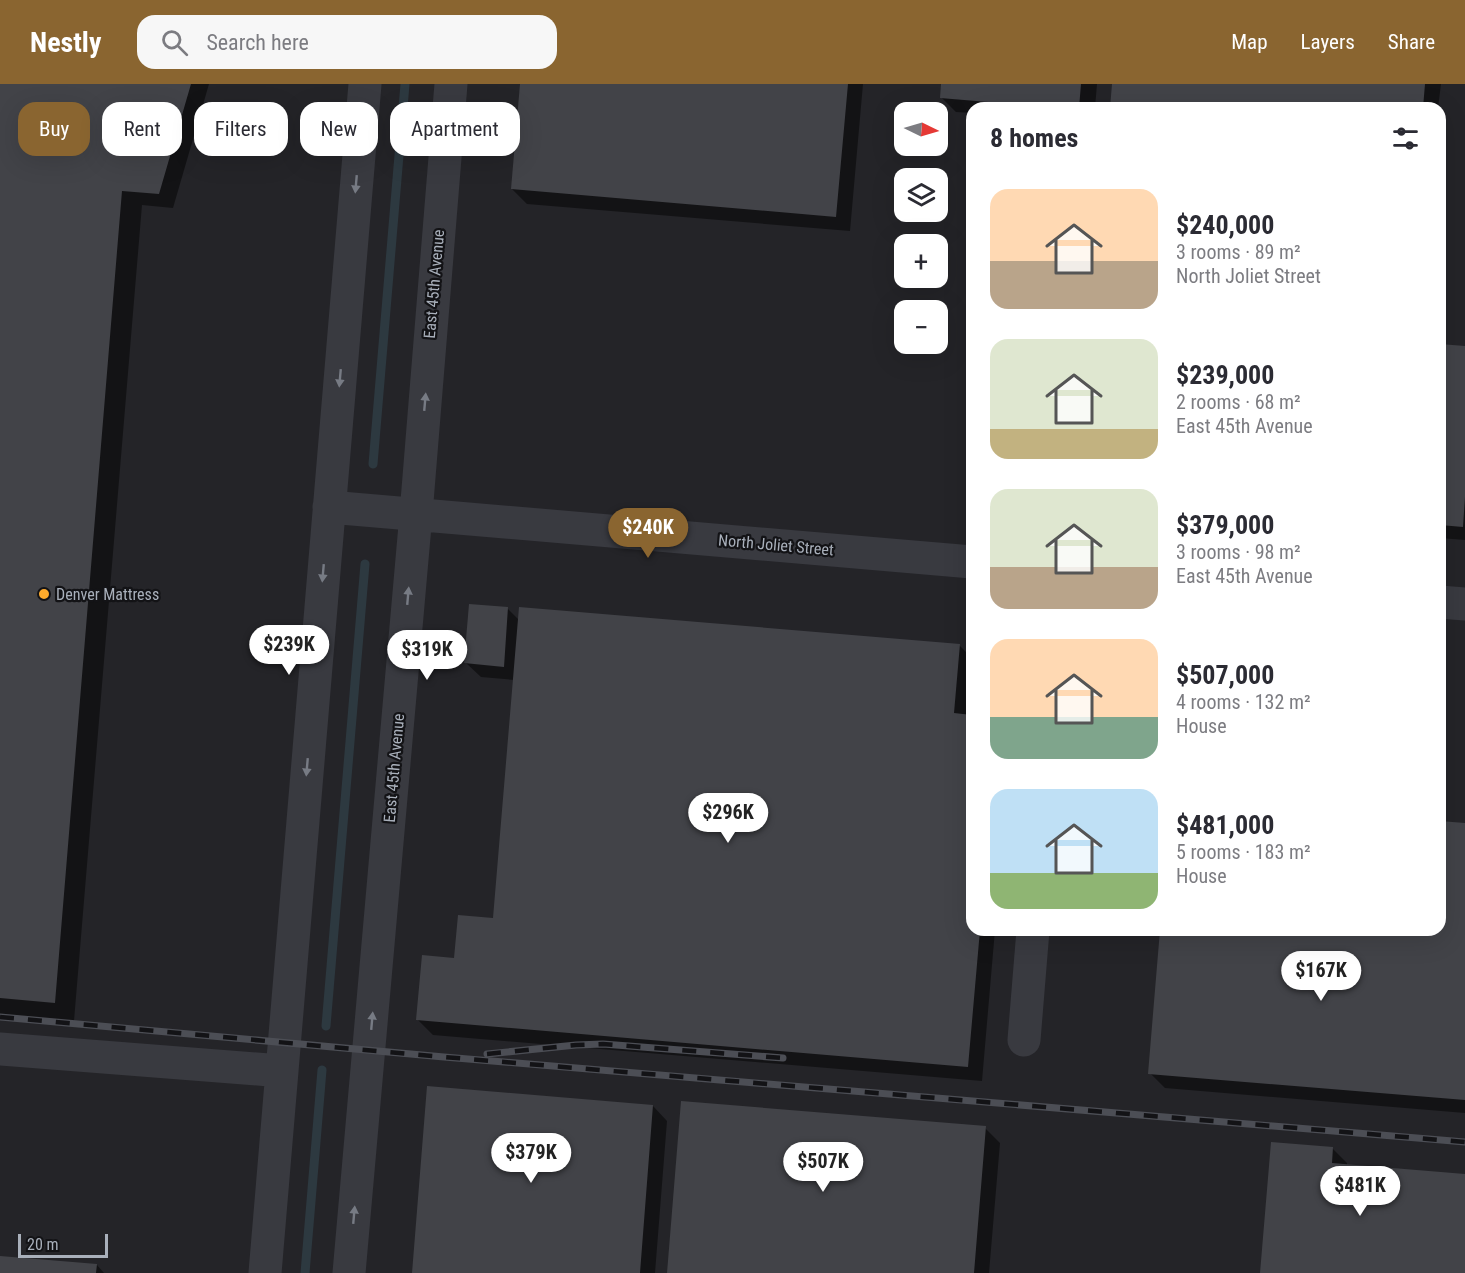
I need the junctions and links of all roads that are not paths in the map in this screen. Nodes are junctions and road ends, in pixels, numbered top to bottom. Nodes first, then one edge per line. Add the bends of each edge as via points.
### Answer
1 (364, 84) edge
2 (451, 84) edge
3 (329, 507) junction
4 (416, 514) junction
5 (966, 561) edge
6 (1446, 602) edge
7 (1465, 604) edge
8 (1033, 936) edge
9 (1024, 1040) dead end
10 (0, 1049) edge
11 (282, 1071) junction
12 (265, 1273) edge
13 (349, 1273) edge

1 -> 3 street
4 -> 2 street, East 45th Avenue
3 - 4 street, North Joliet Street
3 -> 11 street
4 - 5 street, North Joliet Street
13 -> 4 street, East 45th Avenue
6 - 7 street
8 - 9 street
10 - 11 street
11 - 12 street

